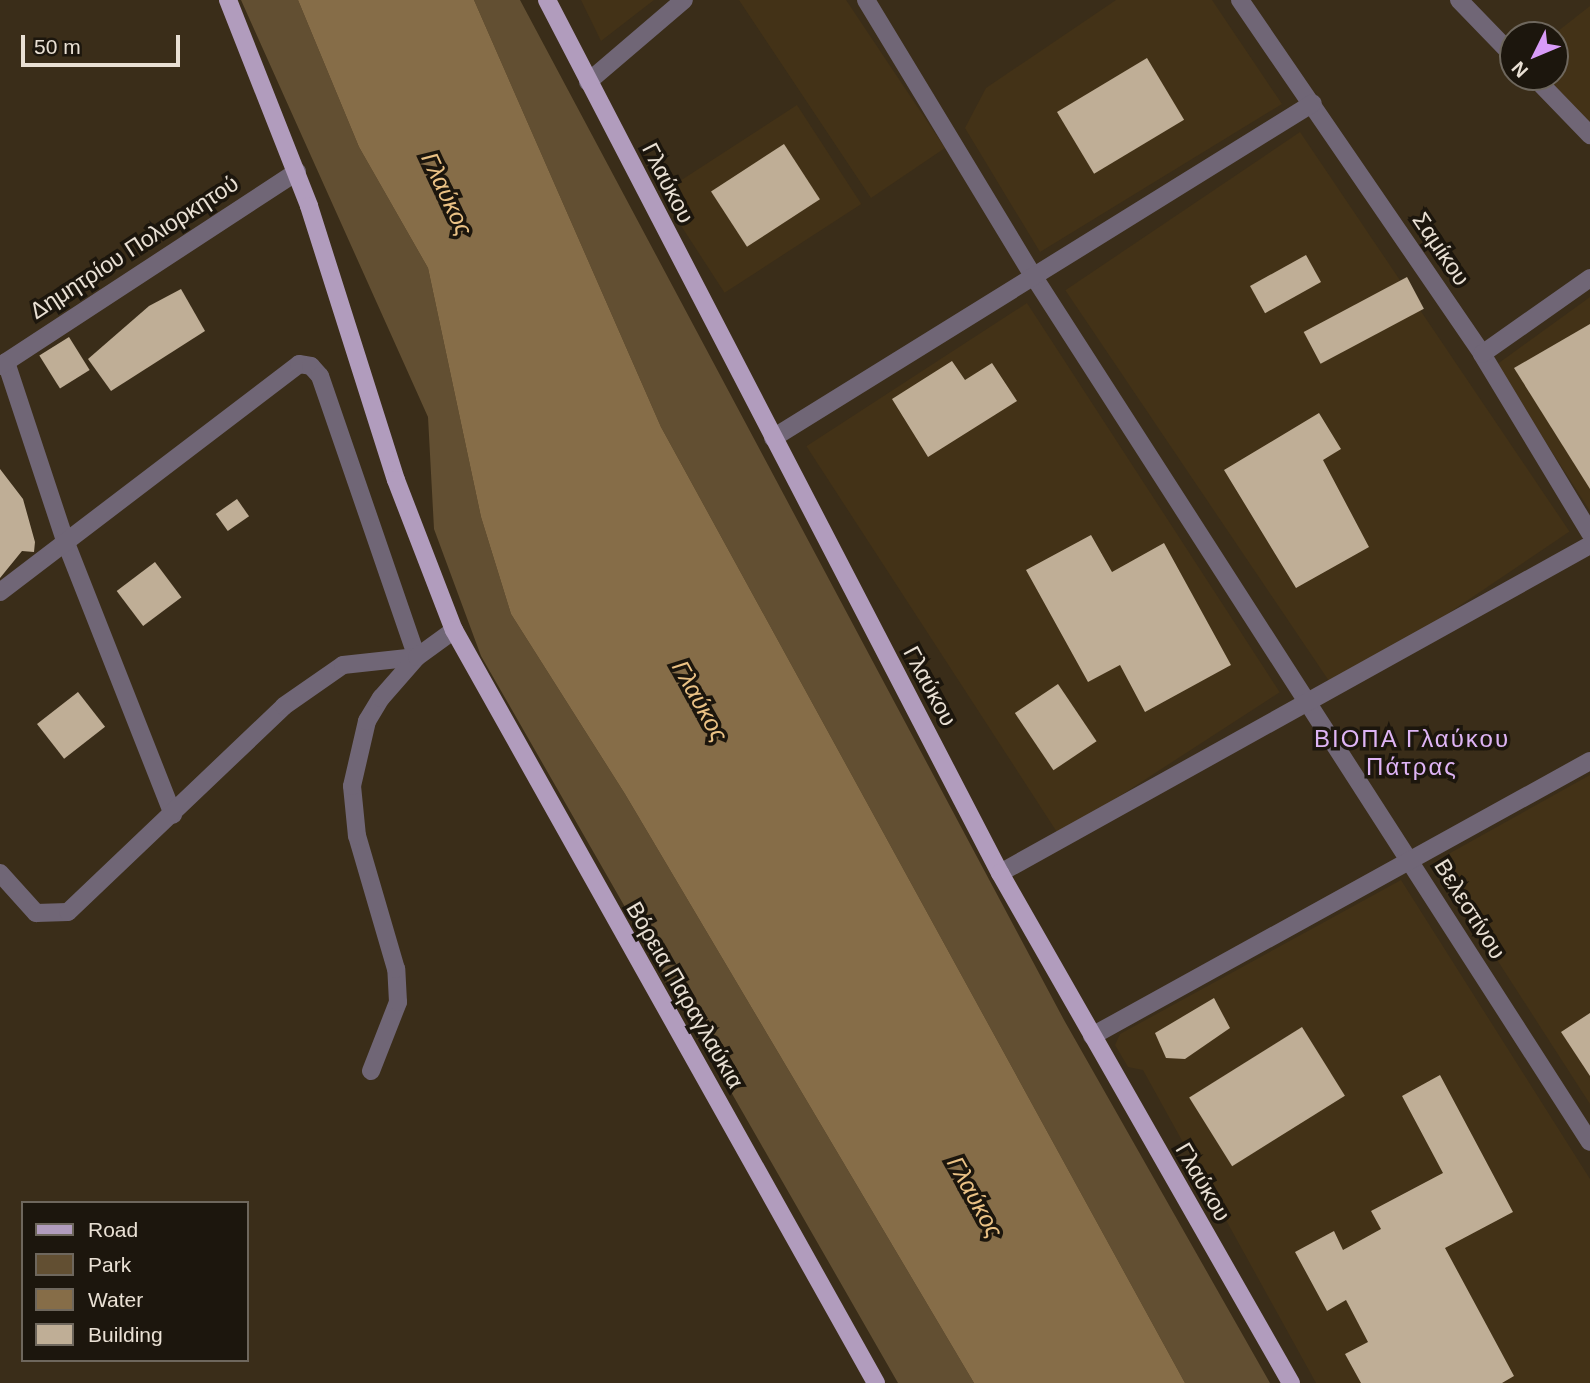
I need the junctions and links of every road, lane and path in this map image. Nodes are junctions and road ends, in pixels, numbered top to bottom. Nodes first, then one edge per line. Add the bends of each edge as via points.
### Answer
1 (228, 0) edge
2 (547, 0) edge
3 (684, 0) edge
4 (866, 0) edge
5 (1240, 0) edge
6 (1459, 0) edge
7 (1499, 41) edge
8 (588, 82) junction
9 (1548, 91) edge
10 (1313, 103) junction
11 (1590, 135) edge
12 (297, 172) junction
13 (1034, 277) junction
14 (1590, 278) edge
15 (1482, 354) junction
16 (3, 364) edge
17 (773, 438) junction
18 (1590, 533) edge
19 (66, 542) junction
20 (1590, 545) edge
21 (0, 592) edge
22 (454, 630) junction
23 (417, 657) junction
24 (1310, 701) junction
25 (1590, 761) edge
26 (173, 815) junction
27 (1410, 860) junction
28 (0, 873) edge
29 (1000, 873) junction
30 (1092, 1036) junction
31 (371, 1071) dead end
32 (1590, 1142) edge
33 (876, 1383) edge
34 (1291, 1383) edge

1 - 12 main road, Βόρεια Παραγλαύκια
2 - 8 main road, Γλαύκου
3 - 8 street
4 - 13 street, Βελεστίνου
5 - 10 street, Σαμίκου
6 - 7 street
8 - 17 main road, Γλαύκου
9 - 11 street
10 - 13 street
10 - 15 street, Σαμίκου
12 - 16 street, Δημητρίου Πολιορκητού
12 - 22 main road, Βόρεια Παραγλαύκια via 396,480
13 - 17 street
13 - 24 street, Βελεστίνου
14 - 15 street
15 - 18 street, Σαμίκου
16 - 19 street
17 - 29 main road, Γλαύκου
19 - 21 street
19 - 23 street via 299,364 311,366 320,376
19 - 26 street
20 - 24 street
22 - 23 street
22 - 33 main road, Βόρεια Παραγλαύκια
23 - 26 street via 343,665 284,706
23 - 31 street via 368,721 352,786 357,836 396,970 398,1002
24 - 27 street, Βελεστίνου
24 - 29 street
25 - 27 street
26 - 28 street via 68,912 50,918 36,913
27 - 30 street
27 - 32 street, Βελεστίνου
29 - 30 main road, Γλαύκου
30 - 34 main road, Γλαύκου

